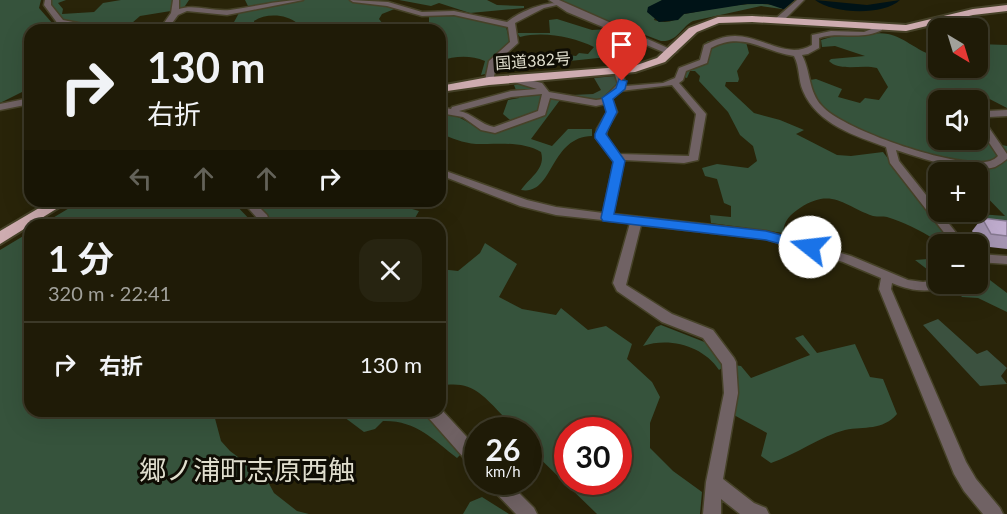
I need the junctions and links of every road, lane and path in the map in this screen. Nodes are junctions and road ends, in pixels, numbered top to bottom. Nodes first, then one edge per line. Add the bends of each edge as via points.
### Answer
1 (48, 0) edge
2 (176, 0) edge
3 (300, 0) edge
4 (353, 0) edge
5 (801, 0) edge
6 (555, 2) edge
7 (1007, 8) edge
8 (175, 13) junction
9 (778, 21) junction
10 (73, 24) edge
11 (167, 24) edge
12 (510, 25) junction
13 (879, 28) junction
14 (672, 52) junction
15 (796, 53) junction
16 (618, 72) junction
17 (517, 80) junction
18 (489, 81) junction
19 (674, 82) junction
20 (446, 87) edge
21 (621, 89) junction
22 (544, 92) junction
23 (24, 101) edge
24 (606, 101) junction
25 (0, 107) edge
26 (446, 109) edge
27 (446, 110) edge
28 (1007, 113) edge
29 (988, 114) edge
30 (988, 133) edge
31 (890, 144) junction
32 (616, 157) junction
33 (446, 174) edge
34 (52, 207) edge
35 (253, 207) edge
36 (607, 218) junction
37 (32, 219) edge
38 (263, 219) edge
39 (636, 221) junction
40 (24, 224) edge
41 (951, 234) edge
42 (0, 238) edge
43 (988, 259) edge
44 (1007, 260) edge
45 (887, 278) junction
46 (928, 286) edge
47 (438, 417) edge
48 (464, 446) edge
49 (714, 482) junction
50 (510, 495) edge
51 (528, 514) edge
52 (712, 514) edge
53 (760, 514) edge
54 (994, 514) edge

1 - 10 street via 47,5 61,22
2 - 8 street
3 - 8 street via 227,12 187,9
4 - 12 street via 388,4 422,14 454,13
5 - 9 street
6 - 12 street
6 - 14 street
7 - 13 highway, 国道382号 via 915,27
8 - 11 street
9 - 13 highway, 国道382号
9 - 14 highway, 国道382号 via 711,22 693,30
12 - 18 street via 514,43 493,61
13 - 15 street via 858,34 825,33 815,37 813,49
14 - 16 highway, 国道382号 via 653,64
15 - 19 street via 778,51 753,39 719,39 707,48 704,61 682,70 682,78
15 - 31 street via 813,102 824,114
16 - 17 highway, 国道382号
16 - 21 street
17 - 18 highway, 国道382号
17 - 22 street via 539,85
18 - 20 highway, 国道382号
19 - 21 street
19 - 32 street via 701,114 694,158
21 - 24 street
22 - 24 street via 596,103
22 - 26 street via 511,94 461,109
22 - 27 street via 542,113 495,130 484,128 466,115
23 - 25 street
24 - 32 street via 612,112 601,138
28 - 29 street
30 - 31 street via 1004,157 994,165 977,167
31 - 41 street via 894,161
32 - 36 street via 619,165
33 - 36 street via 524,203
34 - 37 highway
35 - 38 street
36 - 39 street
39 - 45 street via 778,238 847,259
39 - 49 street via 619,283 621,288 667,318 708,334 729,362 731,393
40 - 42 highway
43 - 44 street
45 - 46 street
45 - 54 street via 885,289 960,468
47 - 48 street
49 - 52 street
49 - 53 street
50 - 51 street

